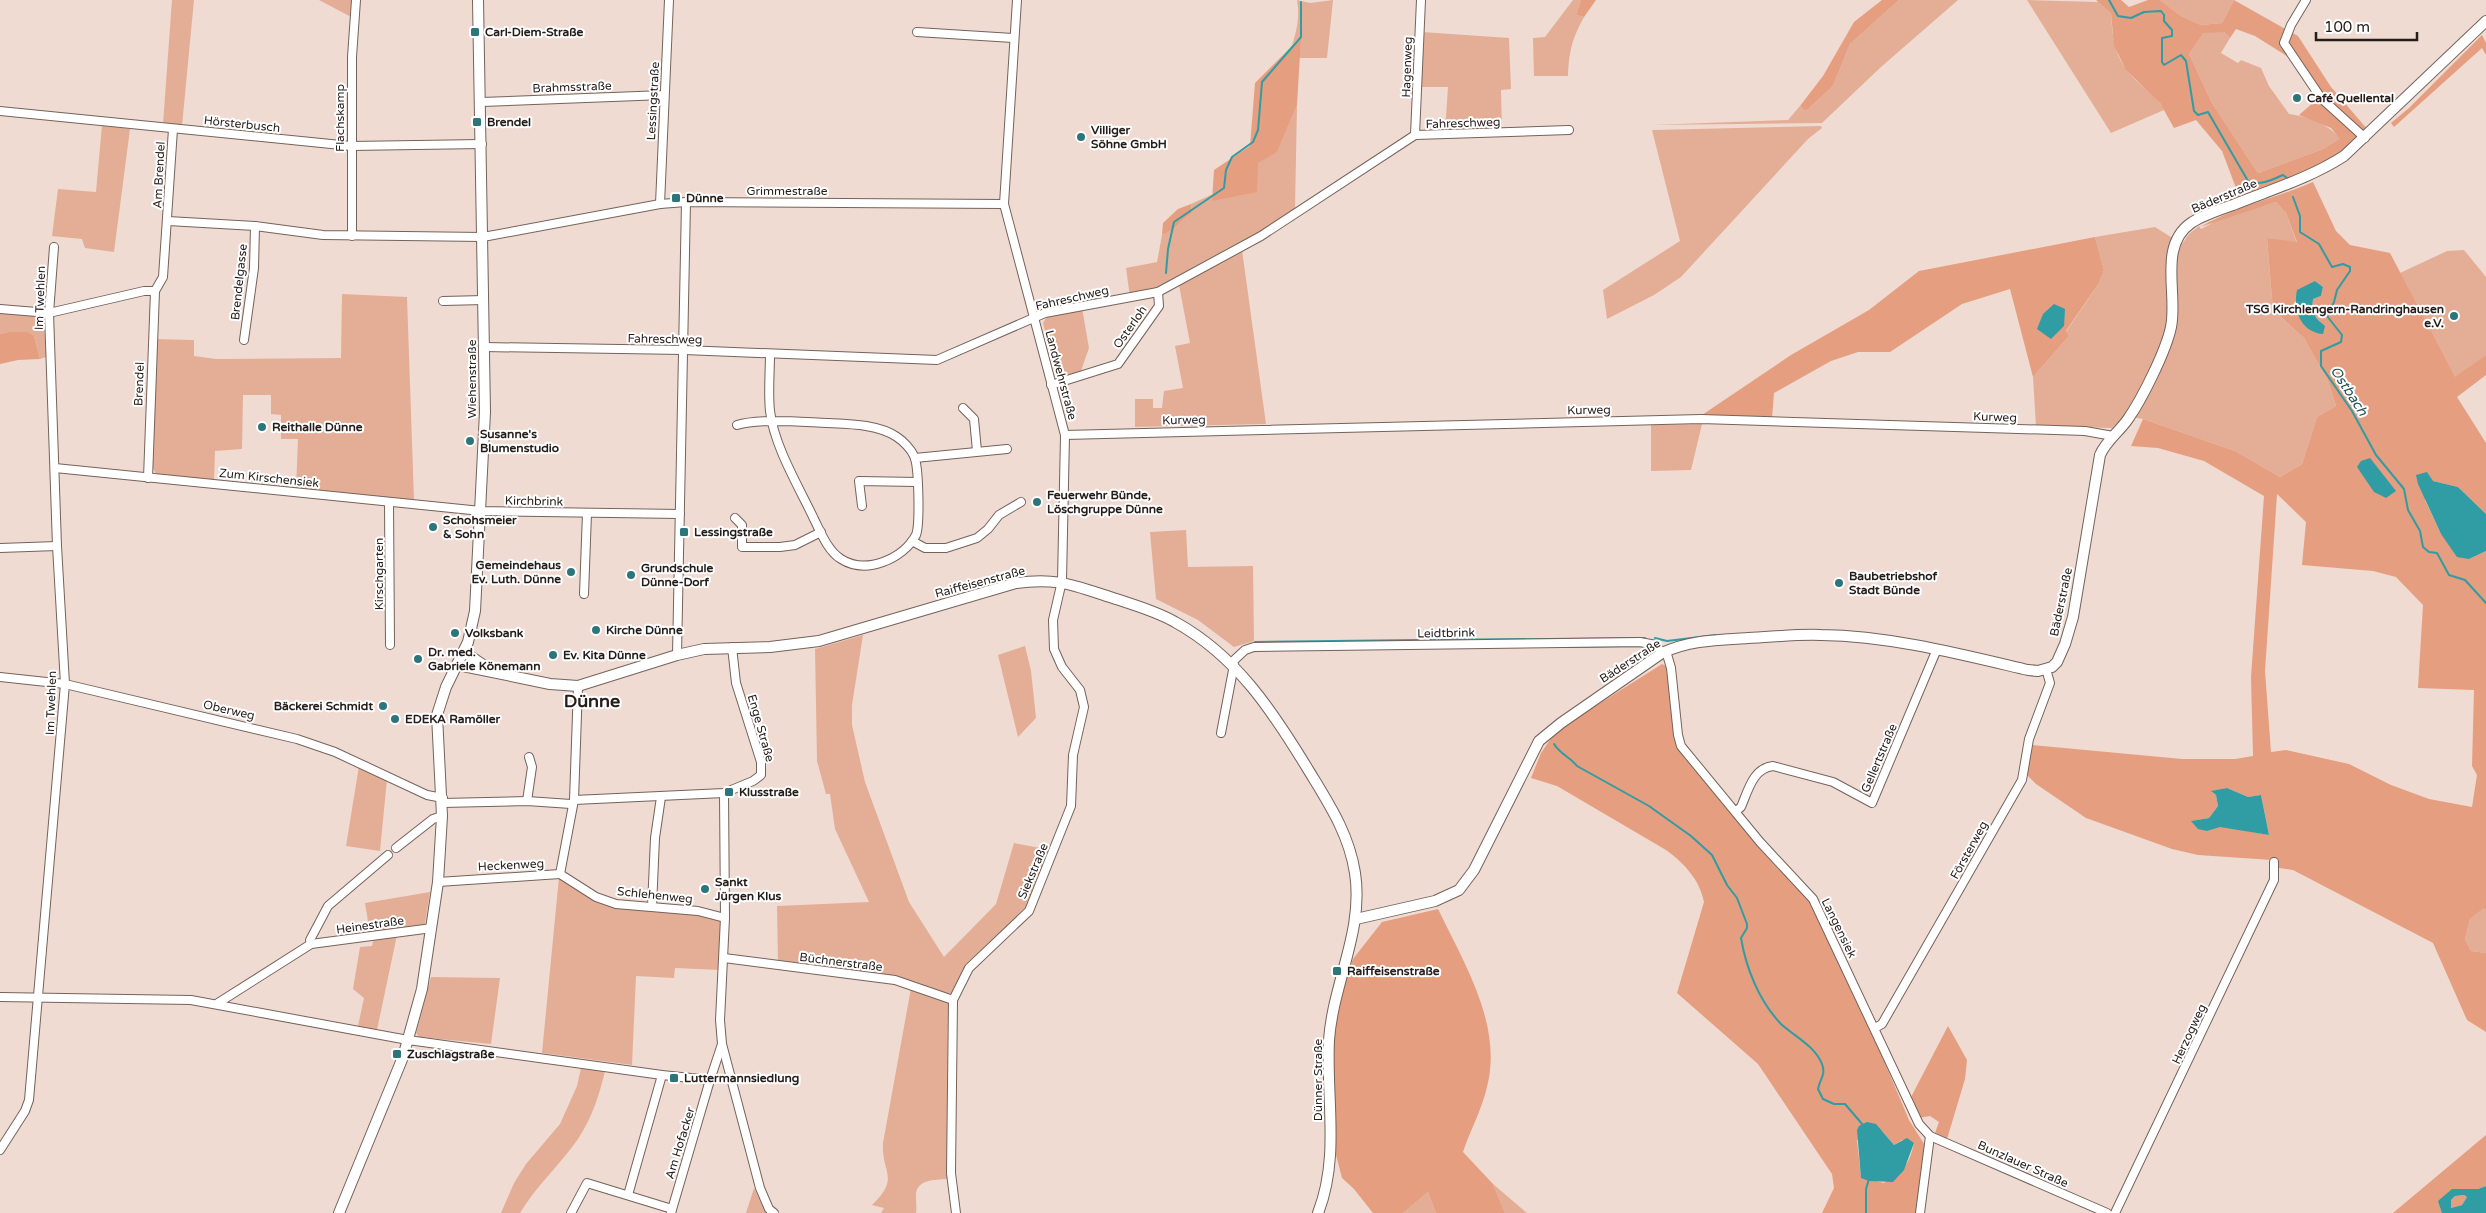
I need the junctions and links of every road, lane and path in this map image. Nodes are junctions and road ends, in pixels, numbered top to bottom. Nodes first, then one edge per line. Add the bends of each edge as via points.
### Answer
1 (356, 0) edge
2 (478, 0) edge
3 (669, 0) edge
4 (1017, 0) edge
5 (1421, 0) edge
6 (2306, 0) edge
7 (2486, 21) edge
8 (917, 32) dead end
9 (1013, 38) junction
10 (664, 95) junction
11 (481, 102) junction
12 (0, 111) edge
13 (173, 129) junction
14 (1569, 130) dead end
15 (1415, 135) junction
16 (2365, 138) junction
17 (482, 144) junction
18 (351, 146) junction
19 (686, 202) junction
20 (660, 204) junction
21 (1004, 204) junction
22 (168, 222) junction
23 (255, 226) junction
24 (352, 236) junction
25 (483, 237) junction
26 (54, 247) dead end
27 (155, 290) junction
28 (1158, 292) junction
29 (484, 300) junction
30 (443, 301) dead end
31 (0, 309) edge
32 (49, 313) junction
33 (1033, 318) junction
34 (244, 340) dead end
35 (484, 347) junction
36 (684, 350) junction
37 (770, 354) junction
38 (1051, 385) junction
39 (963, 408) dead end
40 (773, 423) junction
41 (737, 425) dead end
42 (1065, 434) junction
43 (2113, 436) junction
44 (1007, 449) dead end
45 (977, 451) junction
46 (915, 458) junction
47 (55, 468) junction
48 (148, 478) junction
49 (917, 482) junction
50 (390, 502) junction
51 (1021, 502) dead end
52 (862, 506) dead end
53 (481, 511) junction
54 (587, 513) junction
55 (680, 514) junction
56 (735, 518) dead end
57 (821, 532) junction
58 (912, 541) junction
59 (56, 546) junction
60 (0, 548) edge
61 (1062, 581) junction
62 (584, 594) dead end
63 (390, 645) dead end
64 (732, 648) junction
65 (1937, 649) junction
66 (464, 652) junction
67 (1664, 652) junction
68 (677, 655) junction
69 (1233, 664) junction
70 (458, 665) junction
71 (2046, 669) junction
72 (494, 672) junction
73 (0, 677) edge
74 (65, 684) junction
75 (578, 686) junction
76 (1221, 733) dead end
77 (529, 757) dead end
78 (724, 793) junction
79 (661, 797) junction
80 (442, 801) junction
81 (527, 801) junction
82 (573, 802) junction
83 (1736, 811) junction
84 (442, 816) junction
85 (396, 848) dead end
86 (388, 856) dead end
87 (2274, 862) dead end
88 (560, 874) junction
89 (438, 882) junction
90 (652, 907) junction
91 (725, 918) junction
92 (1356, 919) junction
93 (432, 928) junction
94 (311, 944) junction
95 (724, 958) junction
96 (0, 997) edge
97 (38, 998) junction
98 (953, 1000) junction
99 (218, 1003) junction
100 (1875, 1028) junction
101 (408, 1040) junction
102 (722, 1044) junction
103 (662, 1075) junction
104 (710, 1080) junction
105 (1930, 1136) junction
106 (0, 1150) edge
107 (628, 1195) junction
108 (671, 1211) edge
109 (339, 1213) edge
110 (571, 1213) edge
111 (774, 1213) edge
112 (956, 1213) edge
113 (1318, 1213) edge
114 (1920, 1213) edge
115 (2107, 1213) edge
116 (2115, 1213) edge

1 - 18 street, Flachskamp
2 - 11 street, Wiehenstraße
3 - 10 street, Lessingstraße
4 - 9 street, Landwehrstraße
5 - 15 street, Hagenweg
6 - 16 street via 2291,24 2284,44 2321,98
7 - 16 street, Bäderstraße
8 - 9 street
9 - 21 street, Landwehrstraße
10 - 11 street, Brahmsstraße
10 - 20 street, Lessingstraße
11 - 17 street, Wiehenstraße
12 - 13 street, Hörsterbusch
13 - 18 street, Hörsterbusch
13 - 22 street, Am Brendel
14 - 15 street, Fahreschweg
15 - 28 street, Fahreschweg via 1261,236
16 - 43 street, Bäderstraße via 2330,165 2199,218 2181,233 2172,254 2169,334 2135,408
17 - 18 street, Hörsterbusch
17 - 25 street, Wiehenstraße
18 - 24 street, Flachskamp
19 - 20 street, Grimmestraße
19 - 21 street, Grimmestraße
19 - 36 street
20 - 25 street, Grimmestraße
21 - 33 street, Landwehrstraße
22 - 23 street
22 - 27 street, Brendel via 163,277
23 - 24 street
23 - 34 street, Brendelgasse via 254,268
24 - 25 street
25 - 29 street, Wiehenstraße
26 - 32 street, Im Twehlen
27 - 32 street
27 - 48 street, Brendel
28 - 33 street, Fahreschweg
28 - 38 street, Osterloh via 1159,306 1118,364
29 - 30 street
29 - 35 street, Wiehenstraße
31 - 32 street
32 - 47 street, Im Twehlen
33 - 37 street, Fahreschweg via 937,360
33 - 38 street, Landwehrstraße
35 - 36 street, Fahreschweg
35 - 53 street, Wiehenstraße
36 - 37 street, Fahreschweg
36 - 55 street
37 - 40 street
38 - 42 street, Landwehrstraße
39 - 45 street via 974,418
40 - 41 street
40 - 46 street via 847,424 885,431 897,437
40 - 57 street
42 - 43 street, Kurweg via 1701,419 2085,431
42 - 61 street, Landwehrstraße
43 - 71 street, Bäderstraße via 2103,448 2098,464 2073,617 2057,662
44 - 45 street
45 - 46 street
46 - 49 street
47 - 48 street, Zum Kirschensiek
47 - 59 street, Im Twehlen
48 - 50 street, Zum Kirschensiek
49 - 52 street via 860,481
49 - 58 street via 919,523
50 - 53 street, Zum Kirschensiek
50 - 63 street, Kirschgarten
51 - 58 street via 999,515 977,538 946,548 925,548
53 - 54 street, Kirchbrink
53 - 66 street, Wiehenstraße via 476,611
54 - 55 street, Kirchbrink
54 - 62 street
55 - 68 street
56 - 57 street via 742,525 742,547 780,548 795,545
57 - 58 street via 830,549 840,558 866,565 895,557
59 - 60 street
59 - 74 street, Im Twehlen
61 - 64 street, Raiffeisenstraße via 1016,583 819,641 770,648
61 - 69 street, Raiffeisenstraße via 1155,612 1212,645
61 - 98 street, Siekstraße via 1053,620 1054,649 1062,667 1080,690 1084,707 1074,756 1071,806 1029,911 969,968
64 - 68 street, Raiffeisenstraße via 704,649
64 - 78 street, Enge Straße via 736,684 761,762 761,775 753,782
65 - 67 street, Bäderstraße via 1820,635 1701,641
65 - 71 street, Bäderstraße via 2028,670
65 - 83 street, Gellertstraße via 1872,803 1833,782 1773,766 1758,772
66 - 70 street, Wiehenstraße
66 - 72 street, Raiffeisenstraße
67 - 69 street, Leidtbrink via 1656,645 1640,642 1254,647 1245,650
67 - 83 street, Langensiek via 1670,668 1681,746
67 - 92 street, Bäderstraße via 1539,741 1474,870 1459,890 1435,901
68 - 75 street, Raiffeisenstraße
69 - 76 street
69 - 92 street, Raiffeisenstraße via 1272,713 1341,827 1355,874
70 - 72 street, Raiffeisenstraße
70 - 80 street, Wiehenstraße via 446,687 437,715
71 - 100 street, Försterweg via 2050,684 2029,739 2022,780 1882,1024
72 - 75 street, Raiffeisenstraße via 550,684
73 - 74 street, Oberweg
74 - 80 street, Oberweg via 297,738
74 - 97 street, Im Twehlen
75 - 82 street
77 - 81 street via 532,767
78 - 79 street
78 - 91 street
79 - 82 street
79 - 90 street via 655,838
80 - 81 street
80 - 84 street, Wiehenstraße
81 - 82 street
82 - 88 street, Heckenweg
83 - 100 street, Langensiek via 1760,842 1813,898
84 - 85 street via 433,819
84 - 89 street, Wiehenstraße
86 - 94 street, Heinestraße via 328,906 310,940
87 - 116 street, Herzogweg via 2274,880
88 - 89 street, Heckenweg
88 - 90 street, Schlehenweg via 609,902
89 - 93 street, Wiehenstraße
90 - 91 street, Schlehenweg via 698,911
91 - 95 street
92 - 113 street, Dünner Straße via 1329,1040 1331,1153
93 - 94 street, Heinestraße
93 - 101 street, Wiehenstraße via 422,989
94 - 99 street, Heinestraße
95 - 98 street, Büchnerstraße via 895,980
95 - 102 street via 720,1020
96 - 97 street
97 - 99 street
97 - 106 street, Im Twehlen via 29,1100
98 - 112 street, Siekstraße via 951,1173
99 - 101 street
100 - 105 street, Langensiek via 1910,1108
101 - 103 street
101 - 109 street, Wiehenstraße
102 - 104 street
102 - 111 street via 760,1188
103 - 104 street
103 - 107 street
104 - 108 street, Am Hofacker
105 - 114 street
105 - 115 street, Bunzlauer Straße
107 - 108 street
107 - 110 street via 587,1183

